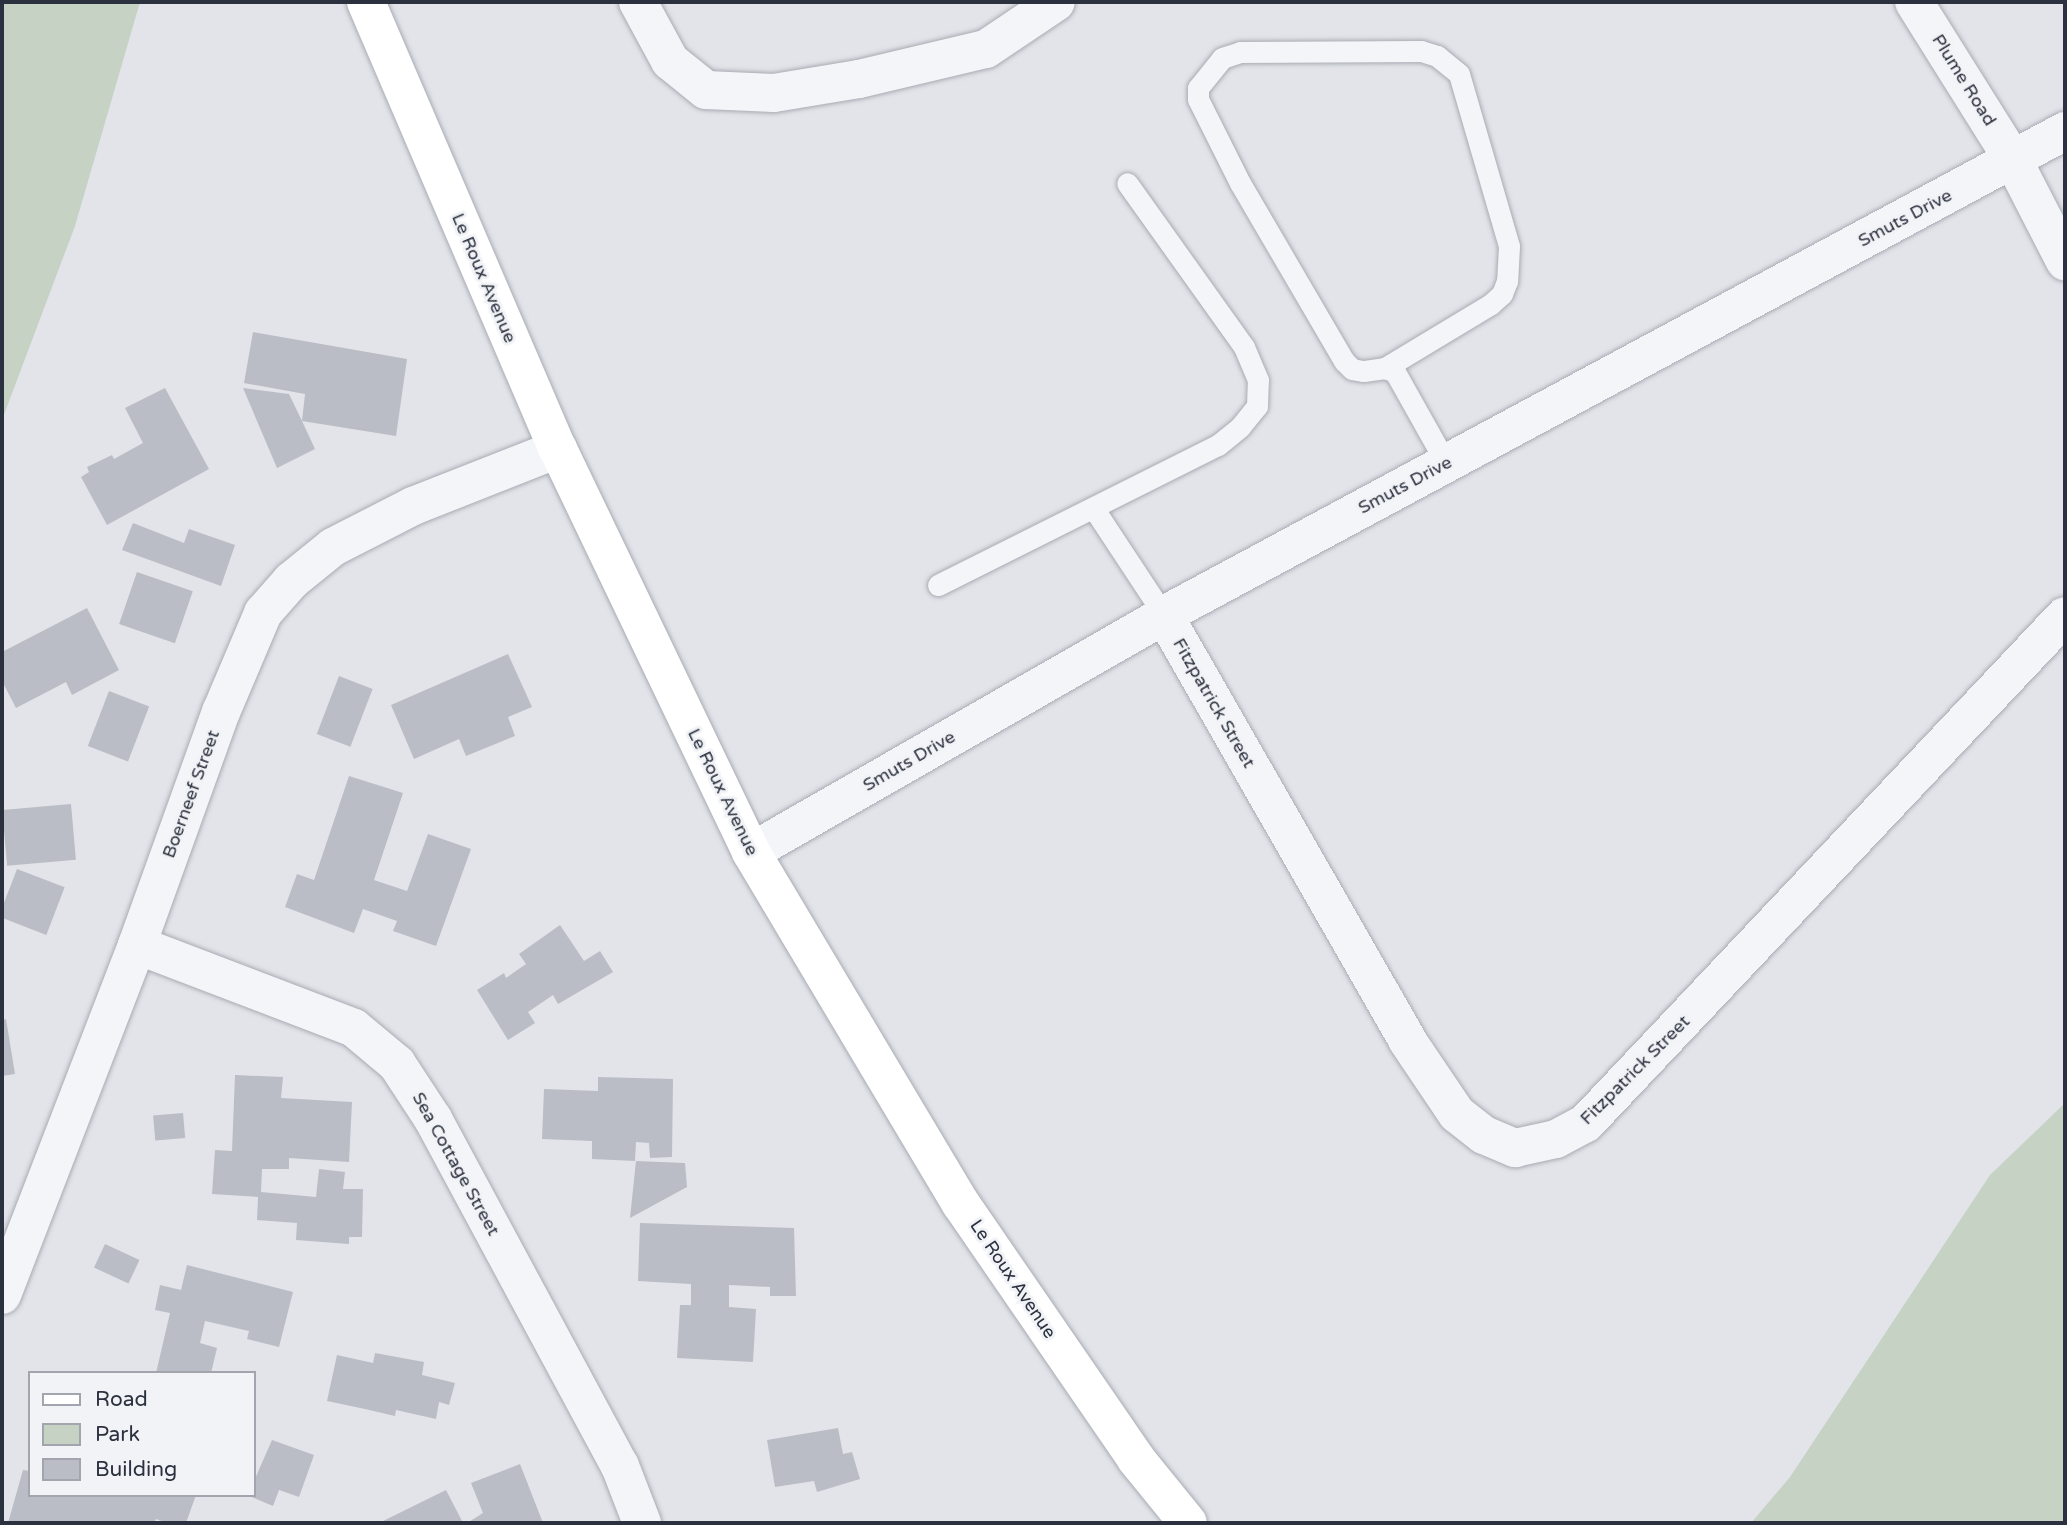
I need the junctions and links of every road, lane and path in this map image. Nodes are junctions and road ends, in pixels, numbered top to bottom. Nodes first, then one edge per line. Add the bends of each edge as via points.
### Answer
1 (366, 2) edge
2 (638, 2) edge
3 (1056, 2) edge
4 (1914, 2) edge
5 (2065, 131) edge
6 (2012, 160) junction
7 (1127, 183) dead end
8 (2065, 261) edge
9 (1385, 368) junction
10 (558, 449) junction
11 (1446, 463) junction
12 (1094, 509) junction
13 (938, 585) dead end
14 (1164, 615) junction
15 (2065, 616) edge
16 (751, 852) junction
17 (137, 944) junction
18 (2, 1295) edge
19 (642, 1523) edge
20 (1188, 1523) edge

1 - 10 main road, Le Roux Avenue
2 - 3 street via 670,61 706,90 774,93 859,79 986,49
4 - 6 street, Plume Road
5 - 6 street, Smuts Drive
6 - 8 street
6 - 11 street, Smuts Drive
7 - 12 lane via 1244,347 1252,360 1259,393 1250,416 1218,444
9 - 9 lane via 1363,371 1343,361 1240,183 1198,99 1202,78 1222,58 1240,51 1422,51 1437,56 1459,74 1509,246 1507,281 1491,304
9 - 11 lane via 1395,372
10 - 16 main road, Le Roux Avenue
10 - 17 street, Boerneef Street via 413,506 333,547 290,581 263,613 221,712
11 - 14 street, Smuts Drive
12 - 13 lane
12 - 14 lane
14 - 15 street, Fitzpatrick Street via 1408,1040 1457,1114 1484,1135 1515,1148 1556,1139 1586,1123
14 - 16 street, Smuts Drive
16 - 20 main road, Le Roux Avenue via 961,1204 1136,1459
17 - 18 street, Boerneef Street
17 - 19 street, Sea Cottage Street via 354,1028 397,1064 433,1119 614,1454

